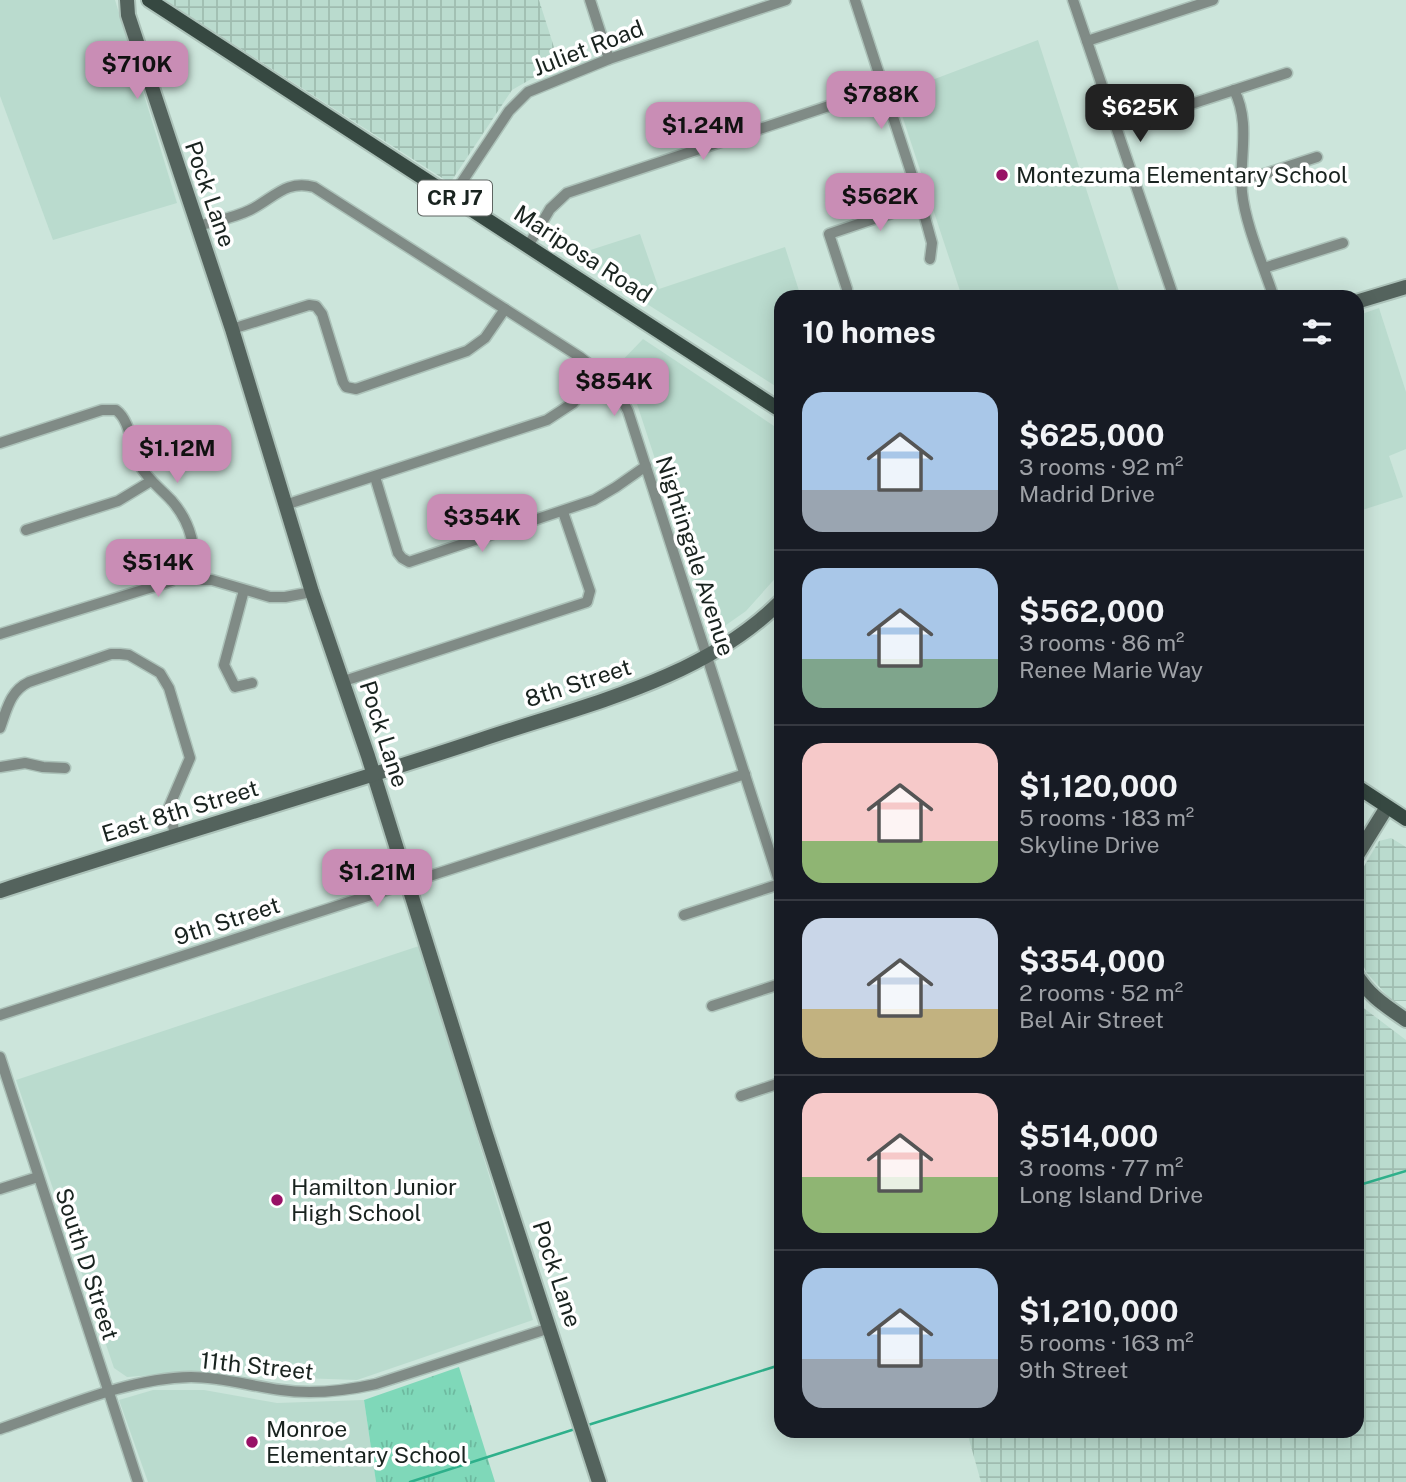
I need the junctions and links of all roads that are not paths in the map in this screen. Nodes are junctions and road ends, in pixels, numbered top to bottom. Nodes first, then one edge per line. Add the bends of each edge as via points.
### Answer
1 (127, 0) edge
2 (149, 0) edge
3 (590, 0) edge
4 (786, 0) edge
5 (855, 0) edge
6 (1073, 0) edge
7 (1213, 0) edge
8 (1087, 41) junction
9 (609, 59) junction
10 (1287, 73) dead end
11 (883, 88) junction
12 (1234, 90) junction
13 (1185, 106) dead end
14 (1317, 157) dead end
15 (1242, 178) junction
16 (452, 197) junction
17 (921, 203) junction
18 (198, 226) junction
19 (1343, 243) dead end
20 (528, 246) junction
21 (930, 259) dead end
22 (1265, 268) junction
23 (1406, 287) edge
24 (847, 289) dead end
25 (1171, 290) edge
26 (1272, 290) edge
27 (1364, 300) edge
28 (505, 309) junction
29 (232, 329) junction
30 (599, 372) junction
31 (774, 406) edge
32 (0, 443) edge
33 (646, 466) junction
34 (375, 477) junction
35 (151, 481) junction
36 (285, 505) junction
37 (563, 512) junction
38 (26, 530) dead end
39 (194, 578) junction
40 (244, 590) junction
41 (312, 592) junction
42 (774, 608) edge
43 (0, 634) edge
44 (707, 656) junction
45 (344, 681) junction
46 (252, 683) dead end
47 (0, 727) edge
48 (0, 767) edge
49 (65, 768) dead end
50 (374, 774) junction
51 (745, 774) junction
52 (1364, 791) edge
53 (1387, 807) junction
54 (1406, 819) edge
55 (176, 835) junction
56 (1364, 844) edge
57 (774, 865) edge
58 (407, 883) junction
59 (774, 886) edge
60 (0, 891) edge
61 (684, 915) dead end
62 (774, 986) edge
63 (1364, 987) edge
64 (712, 1006) dead end
65 (0, 1014) edge
66 (1406, 1020) edge
67 (0, 1057) edge
68 (774, 1085) edge
69 (741, 1096) dead end
70 (38, 1177) junction
71 (0, 1189) edge
72 (550, 1328) junction
73 (108, 1392) junction
74 (0, 1429) edge
75 (138, 1482) edge
76 (599, 1482) edge

1 - 18 street, Pock Lane via 128,15
2 - 16 main road, Mariposa Road / CR J7
3 - 9 street
4 - 9 street, Juliet Road
5 - 11 street
6 - 8 street
7 - 8 street
8 - 25 street
9 - 16 street, Juliet Road via 521,97
10 - 12 street
11 - 17 street
11 - 20 street via 567,192 550,209
12 - 13 street
12 - 15 street via 1244,121
14 - 15 street
15 - 22 street via 1244,206
16 - 20 main road, Mariposa Road / CR J7
17 - 21 street via 932,243
17 - 24 street via 829,234
18 - 28 street, Nightingale Avenue via 250,210 291,185 309,185
18 - 29 street, Pock Lane
19 - 22 street
20 - 31 main road, Mariposa Road / CR J7
22 - 26 street
23 - 27 street
28 - 29 street via 485,338 467,351 356,389 343,382 316,306
28 - 30 street, Nightingale Avenue
29 - 36 street, Pock Lane
30 - 33 street, Nightingale Avenue via 620,395
30 - 34 street via 573,403 547,420
32 - 35 street via 102,410 116,410
33 - 37 street via 594,500
33 - 44 street, Nightingale Avenue
34 - 36 street
34 - 37 street via 398,553 409,562
35 - 38 street via 118,501
35 - 39 street via 187,524 194,548
36 - 41 street, Pock Lane
37 - 45 street via 590,591 587,602
39 - 40 street
39 - 43 street via 160,583
40 - 41 street via 270,597
40 - 46 street via 224,664 235,687
41 - 45 street, Pock Lane
42 - 44 street, 8th Street
44 - 50 street, 8th Street via 646,684
44 - 51 street, Nightingale Avenue
45 - 50 street, Pock Lane
47 - 55 street via 12,696 29,682 111,654 128,655 154,668 169,688 190,758 169,807
48 - 49 street via 25,763
50 - 55 street, East 8th Street
50 - 58 street, Pock Lane
51 - 57 street, Nightingale Avenue
51 - 58 street, 9th Street
52 - 53 main road
53 - 54 main road
53 - 56 street
55 - 60 street, East 8th Street
58 - 65 street, 9th Street
58 - 72 street, Pock Lane
59 - 61 street
62 - 64 street
63 - 66 street
67 - 70 street, South D Street
68 - 69 street
70 - 71 street
70 - 73 street, South D Street
72 - 73 street, 11th Street via 350,1390 299,1392 190,1377
72 - 76 street, Pock Lane
73 - 74 street, 11th Street
73 - 75 street, South D Street

